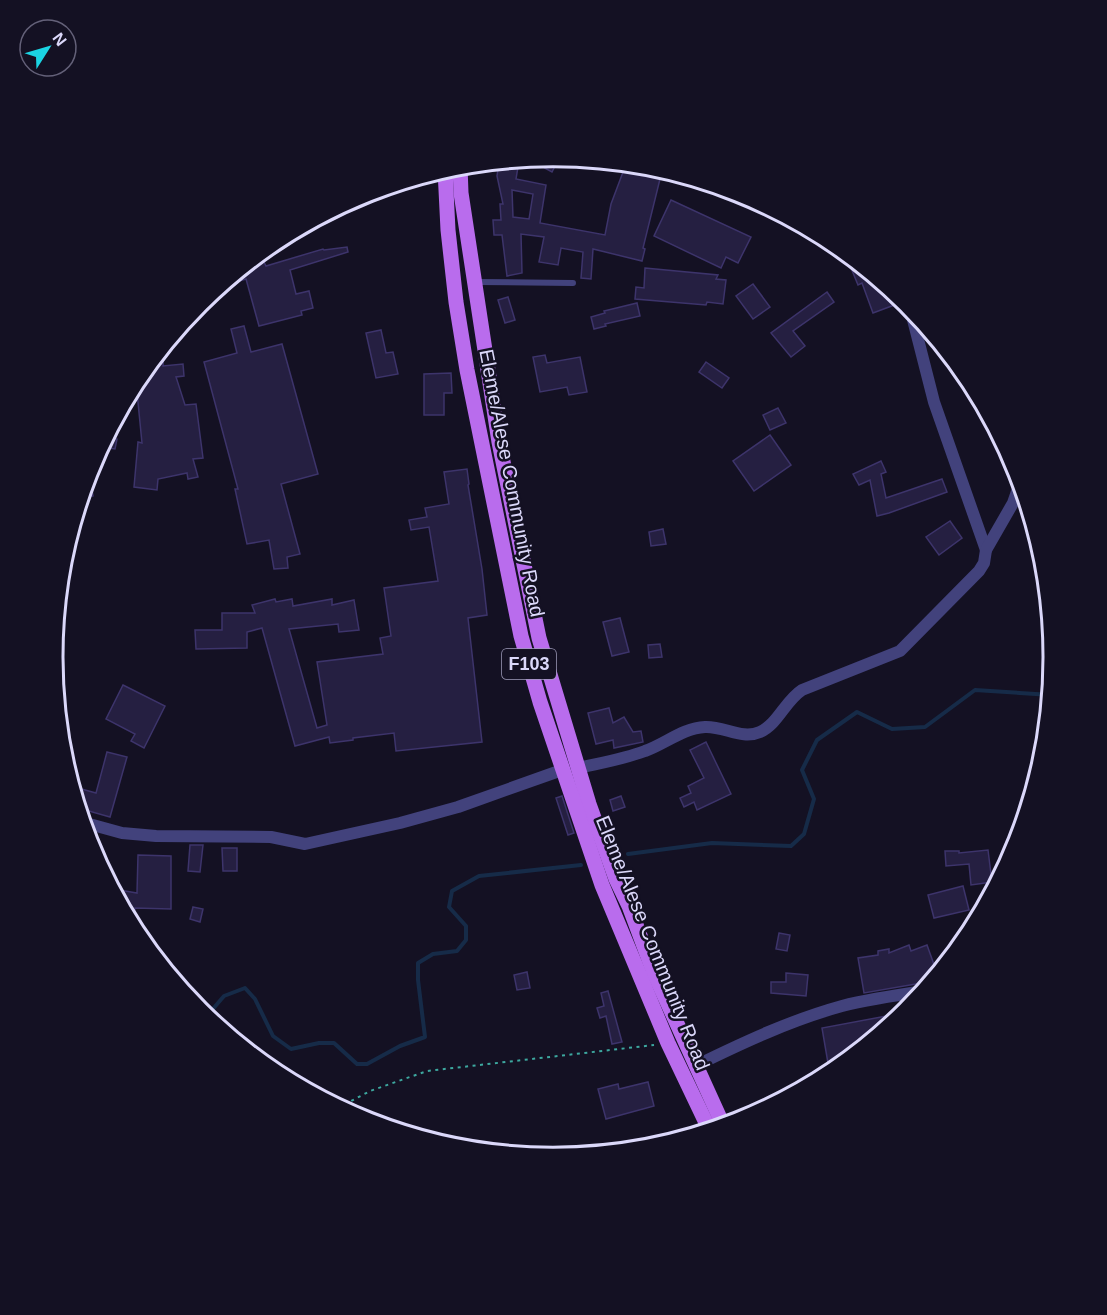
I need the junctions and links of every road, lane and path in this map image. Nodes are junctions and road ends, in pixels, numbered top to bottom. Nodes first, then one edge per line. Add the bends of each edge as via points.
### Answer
1 (460, 176) edge
2 (445, 179) edge
3 (474, 282) junction
4 (573, 283) dead end
5 (915, 326) edge
6 (1016, 494) edge
7 (987, 550) junction
8 (570, 769) junction
9 (93, 825) edge
10 (910, 994) edge
11 (668, 1043) junction
12 (695, 1066) junction
13 (348, 1102) edge
14 (720, 1119) edge
15 (706, 1123) edge

1 - 3 main road, Eleme/Alese Community Road / F103
2 - 8 main road, Eleme/Alese Community Road / F103 via 456,302 491,494 521,636
3 - 4 lane
3 - 8 main road, Eleme/Alese Community Road / F103 via 522,562
5 - 7 street via 934,402
6 - 7 street
7 - 8 street via 979,571 908,645 802,690 759,733 746,735 700,728 646,750
8 - 9 street via 458,807 305,844 271,837 122,833
8 - 11 main road, Eleme/Alese Community Road / F103 via 602,885
8 - 12 main road, Eleme/Alese Community Road / F103
10 - 12 street via 813,1015
11 - 13 path via 427,1071
11 - 15 main road, Eleme/Alese Community Road / F103
12 - 14 main road, Eleme/Alese Community Road / F103

